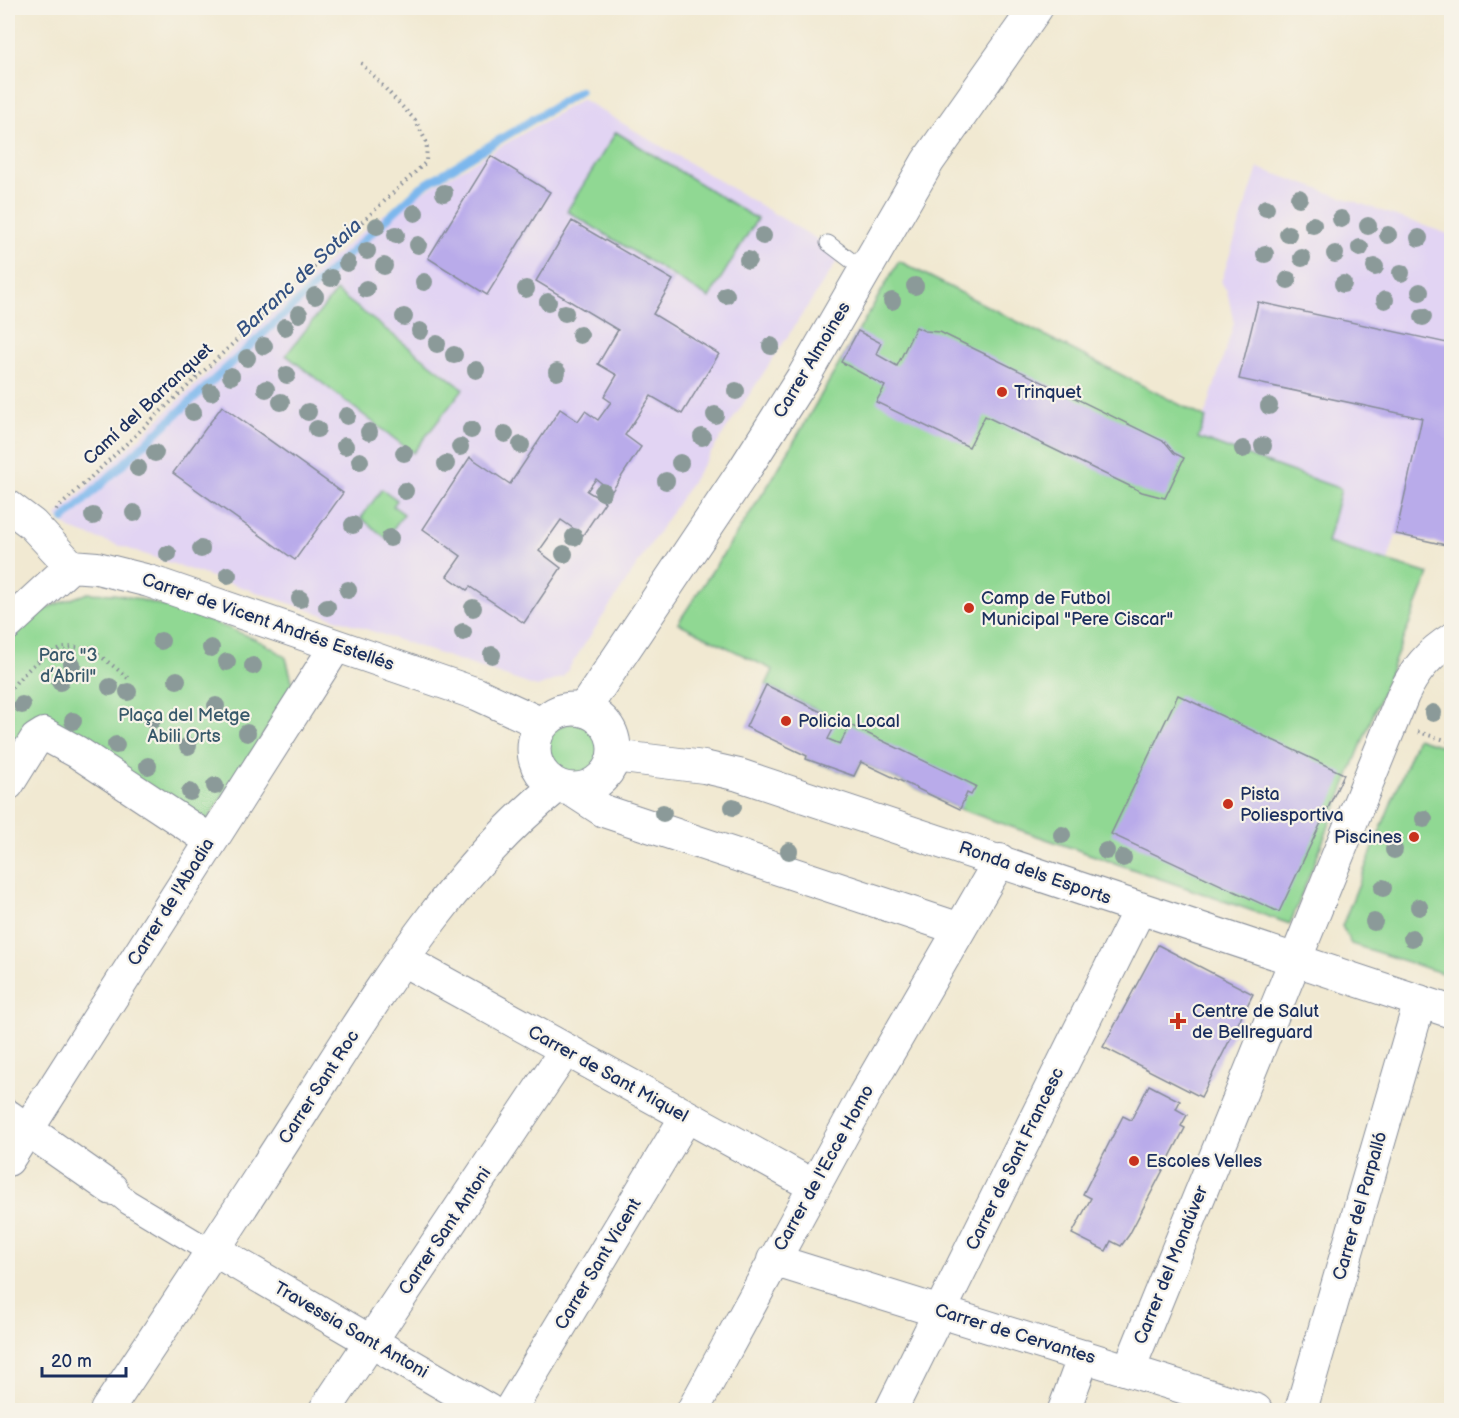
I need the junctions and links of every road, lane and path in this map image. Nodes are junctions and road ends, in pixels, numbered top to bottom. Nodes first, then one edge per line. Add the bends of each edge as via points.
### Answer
1 (1036, 8) edge
2 (361, 63) dead end
3 (828, 243) dead end
4 (865, 271) junction
5 (8, 506) edge
6 (36, 529) junction
7 (70, 566) junction
8 (8, 624) edge
9 (1452, 639) edge
10 (336, 645) junction
11 (129, 679) dead end
12 (8, 692) edge
13 (584, 709) junction
14 (542, 724) junction
15 (614, 756) junction
16 (8, 784) edge
17 (564, 787) junction
18 (210, 840) junction
19 (1000, 860) junction
20 (1140, 908) junction
21 (960, 929) junction
22 (403, 960) junction
23 (1295, 961) junction
24 (1420, 1001) junction
25 (1452, 1012) edge
26 (565, 1051) junction
27 (686, 1117) junction
28 (17, 1123) edge
29 (8, 1160) edge
30 (814, 1186) junction
31 (112, 1189) joint
32 (213, 1251) junction
33 (773, 1260) junction
34 (940, 1311) junction
35 (371, 1342) junction
36 (1084, 1356) junction
37 (1129, 1370) junction
38 (107, 1410) edge
39 (325, 1410) edge
40 (488, 1410) edge
41 (510, 1410) edge
42 (693, 1410) edge
43 (891, 1410) edge
44 (1064, 1410) edge
45 (1256, 1410) edge
46 (1301, 1410) edge

1 - 4 street, Carrer Almoines via 928,161
2 - 6 path, Camí del Barranquet via 415,120 427,142 426,162
3 - 4 lane
4 - 13 street, Carrer Almoines via 750,462
5 - 6 street
6 - 7 street
7 - 8 street
7 - 10 street, Carrer de Vicent Andrés Estellés via 128,575
9 - 23 street, Carrer del Mondúver via 1421,664 1410,681
10 - 14 street, Carrer de Vicent Andrés Estellés via 477,694
10 - 18 street, Carrer de l'Abadia
11 - 12 path via 93,652 62,648 20,676
13 - 14 street via 557,712
13 - 15 street via 607,724 613,736
14 - 17 street via 534,756 539,769
15 - 17 street via 605,775 595,783 583,788
15 - 19 street, Ronda dels Esports via 704,767 739,776
16 - 18 street via 36,739 44,734 78,752
17 - 21 street via 604,811
17 - 22 street, Carrer Sant Roc via 519,819 456,889
18 - 28 street, Carrer de l'Abadia
19 - 20 street, Ronda dels Esports
19 - 21 street, Carrer de l'Ecce Homo
20 - 23 street, Ronda dels Esports
20 - 34 street, Carrer de Sant Francesc
21 - 30 street, Carrer de l'Ecce Homo
22 - 26 street, Carrer de Sant Miquel
22 - 32 street, Carrer Sant Roc
23 - 24 street, Ronda dels Esports
23 - 37 street, Carrer del Mondúver
24 - 25 street, Ronda dels Esports
24 - 46 street, Carrer del Parpalló
26 - 27 street, Carrer de Sant Miquel
26 - 35 street, Carrer Sant Antoni
27 - 30 street, Carrer de Sant Miquel
27 - 41 street, Carrer Sant Vicent
28 - 29 street, Carrer de l'Abadia
28 - 31 street
30 - 33 street, Carrer de l'Ecce Homo
31 - 32 street
32 - 35 street, Travessia Sant Antoni
32 - 38 street, Carrer Sant Roc
33 - 34 street, Carrer de Cervantes
33 - 42 street, Carrer de l'Ecce Homo
34 - 36 street, Carrer de Cervantes
34 - 43 street, Carrer de Sant Francesc
35 - 39 street, Carrer Sant Antoni
35 - 40 street, Travessia Sant Antoni
36 - 37 street, Carrer de Cervantes
36 - 44 street
37 - 45 street, Carrer de Cervantes

